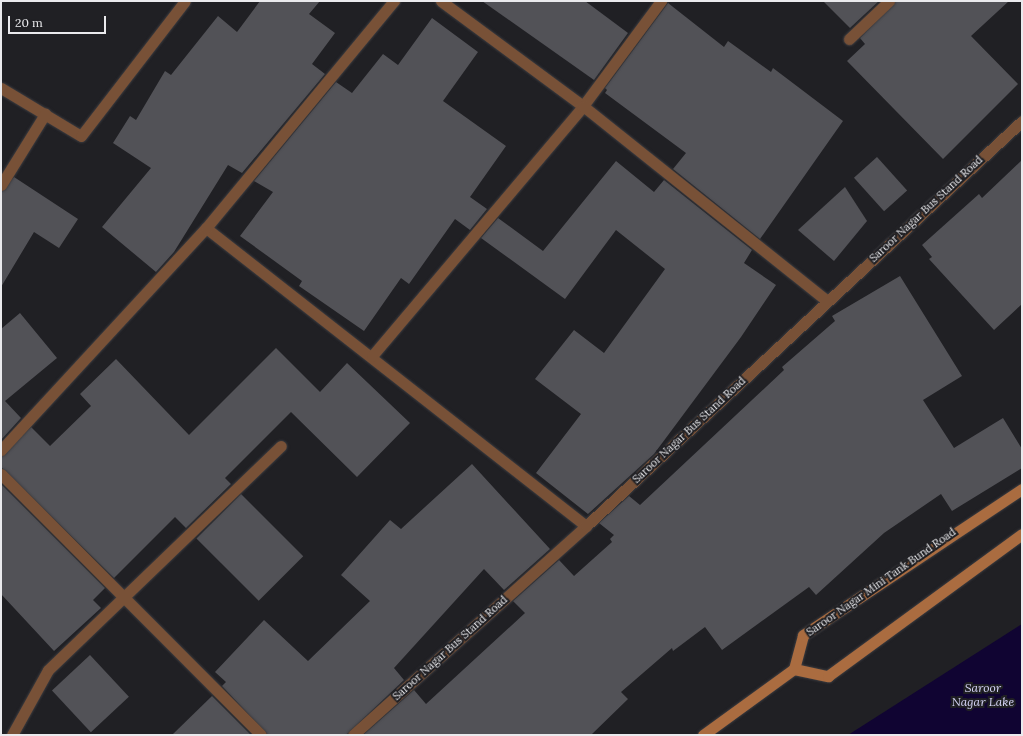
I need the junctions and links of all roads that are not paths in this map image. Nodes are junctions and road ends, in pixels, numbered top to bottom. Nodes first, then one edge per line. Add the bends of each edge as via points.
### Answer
1 (185, 1) edge
2 (394, 1) edge
3 (441, 1) edge
4 (661, 1) edge
5 (889, 1) edge
6 (849, 39) dead end
7 (1, 88) edge
8 (583, 106) junction
9 (45, 114) junction
10 (1022, 121) edge
11 (1, 185) edge
12 (206, 228) junction
13 (827, 301) junction
14 (372, 356) junction
15 (281, 446) dead end
16 (1, 450) edge
17 (1, 474) edge
18 (1022, 489) edge
19 (586, 526) junction
20 (1022, 534) edge
21 (123, 598) junction
22 (794, 669) junction
23 (12, 735) edge
24 (261, 735) edge
25 (353, 735) edge
26 (702, 735) edge

1 - 9 street via 81,136
2 - 12 street
3 - 8 street
4 - 8 street
5 - 6 street
7 - 9 street
8 - 13 street
8 - 14 street
9 - 11 street
10 - 13 street, Saroor Nagar Bus Stand Road
12 - 14 street
12 - 16 street
13 - 19 street, Saroor Nagar Bus Stand Road
14 - 19 street
15 - 21 street
17 - 21 street
18 - 22 main road, Saroor Nagar Mini Tank Bund Road via 802,635
19 - 25 street, Saroor Nagar Bus Stand Road
20 - 22 main road via 828,676
21 - 23 street via 48,670
21 - 24 street
22 - 26 main road

